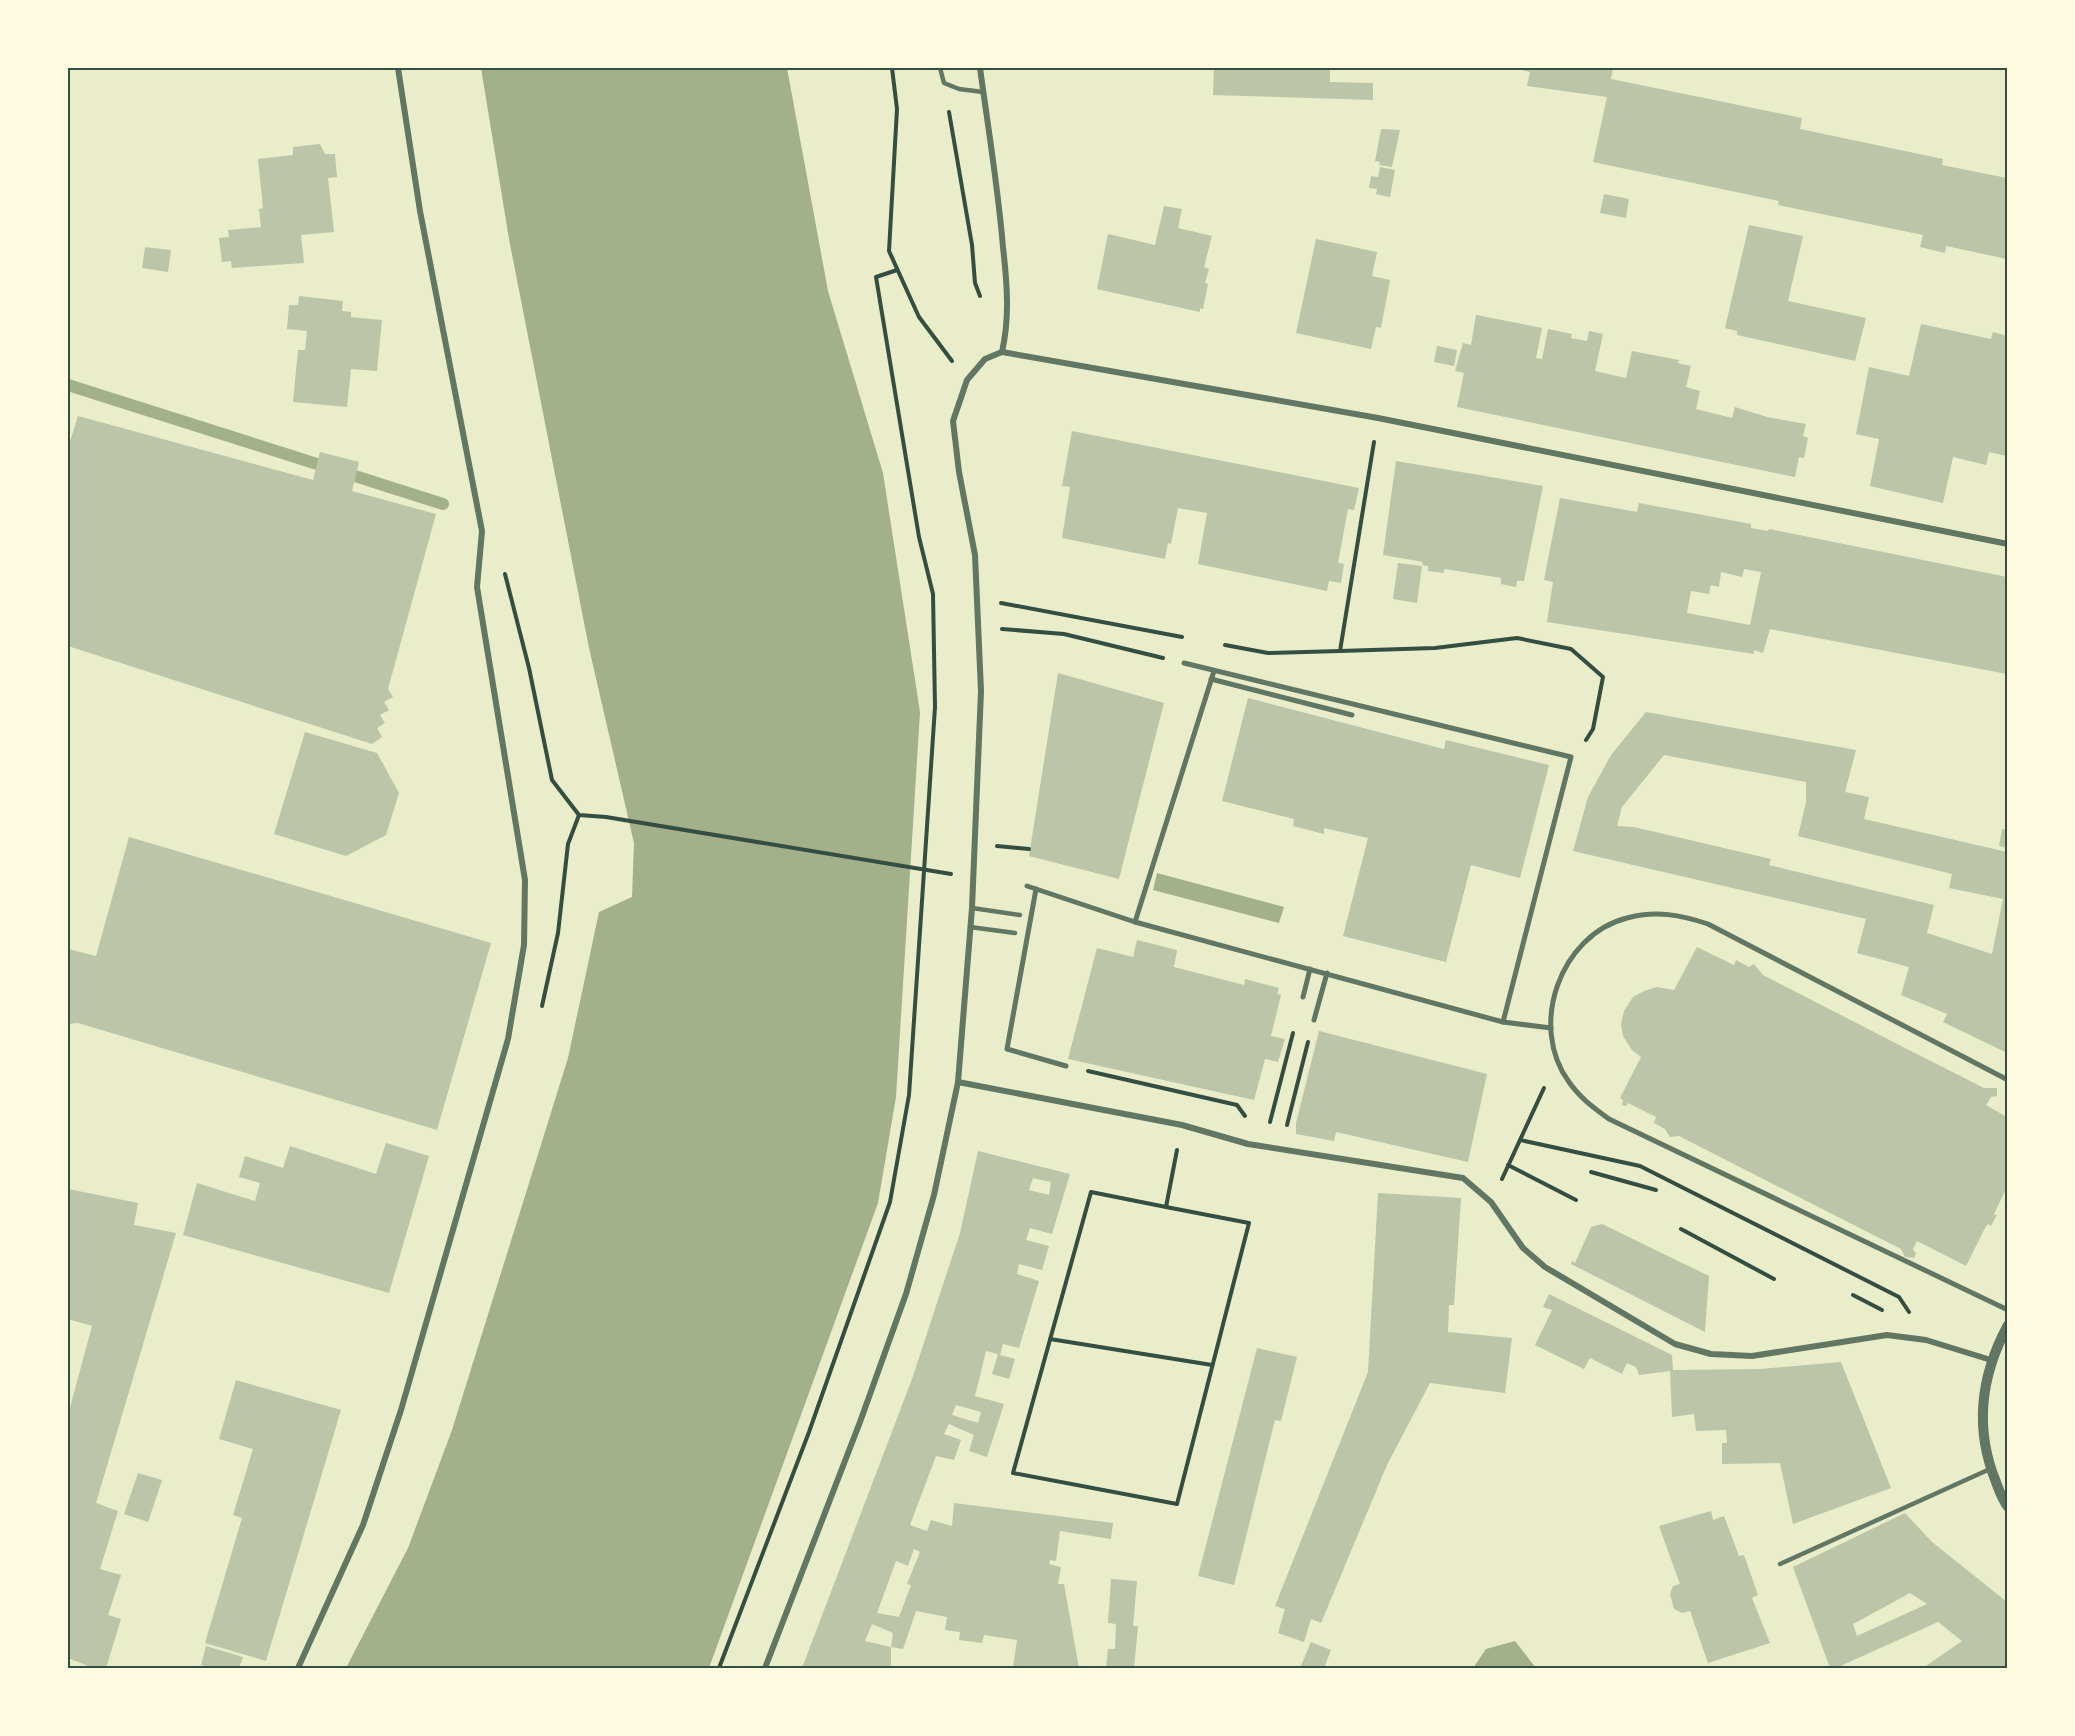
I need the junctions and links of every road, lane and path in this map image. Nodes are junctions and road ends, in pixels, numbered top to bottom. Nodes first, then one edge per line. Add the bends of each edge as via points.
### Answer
1 (398, 68) edge
2 (892, 68) edge
3 (940, 68) edge
4 (980, 68) edge
5 (944, 83) junction
6 (983, 92) junction
7 (972, 245) dead end
8 (897, 270) junction
9 (1002, 352) junction
10 (967, 380) junction
11 (1378, 418) junction
12 (2007, 544) edge
13 (504, 573) dead end
14 (977, 598) junction
15 (978, 627) junction
16 (1186, 638) dead end
17 (1222, 644) dead end
18 (1340, 651) junction
19 (1184, 663) joint
20 (1214, 671) junction
21 (1211, 679) junction
22 (1352, 715) dead end
23 (1571, 758) junction
24 (957, 875) dead end
25 (1028, 886) dead end
26 (1036, 889) junction
27 (972, 909) junction
28 (1020, 915) dead end
29 (1135, 922) junction
30 (970, 927) junction
31 (1016, 933) dead end
32 (1310, 969) junction
33 (1326, 973) junction
34 (1303, 997) joint
35 (1314, 1020) joint
36 (1503, 1022) junction
37 (1551, 1028) junction
38 (1066, 1066) joint
39 (2007, 1080) edge
40 (958, 1082) junction
41 (1237, 1105) dead end
42 (1534, 1110) dead end
43 (1182, 1125) junction
44 (1520, 1140) junction
45 (1264, 1146) junction
46 (1281, 1149) junction
47 (1508, 1166) junction
48 (1591, 1172) dead end
49 (1656, 1190) dead end
50 (1576, 1200) dead end
51 (1491, 1202) junction
52 (1166, 1207) junction
53 (1681, 1228) dead end
54 (1774, 1279) dead end
55 (2007, 1310) edge
56 (2007, 1325) edge
57 (1050, 1339) junction
58 (1926, 1340) junction
59 (1991, 1360) junction
60 (1212, 1365) junction
61 (1990, 1468) junction
62 (2007, 1507) edge
63 (1780, 1564) dead end
64 (298, 1668) edge
65 (719, 1668) edge
66 (765, 1668) edge

1 - 64 street via 420,211 482,531 477,587 525,880 524,945 508,1039 401,1410 363,1525
2 - 8 path via 897,109 889,251
3 - 5 lane
4 - 6 street
5 - 6 lane
5 - 7 path
6 - 9 street via 1007,287 1008,323
8 - 10 path via 919,317
8 - 65 path via 876,277 919,537 933,594 935,695 909,1095 890,1202 809,1432
9 - 10 street via 985,359
9 - 11 street
10 - 14 street via 953,421 975,555
11 - 12 street
11 - 18 path
13 - 24 path via 552,780 579,815
14 - 15 street
14 - 16 path
15 - 19 path via 1064,634
15 - 27 street via 981,691
17 - 18 path via 1269,653
18 - 23 path via 1435,648 1516,638 1571,649 1603,676 1593,729
19 - 20 street
20 - 21 street
20 - 23 street
21 - 22 street
21 - 29 street
23 - 36 street
25 - 26 street
26 - 29 street
26 - 38 street via 1007,1049
27 - 28 lane
27 - 30 street
29 - 32 street
30 - 31 lane
30 - 40 street
32 - 33 street
32 - 34 street
33 - 35 street
33 - 36 street
34 - 45 path
35 - 46 path
36 - 37 street
37 - 39 street via 1552,999 1562,972 1578,949 1599,930 1626,918 1653,913 1682,915 1708,924
37 - 55 street via 1556,1055 1568,1081 1587,1103 1609,1119
38 - 41 path
40 - 43 street
40 - 66 street via 934,1195 906,1294
42 - 44 path
43 - 45 street
43 - 52 path
44 - 47 path
44 - 58 path via 1640,1166 1899,1297
45 - 46 street
46 - 51 street via 1463,1178
47 - 50 path
47 - 51 path
48 - 49 path
51 - 58 street via 1523,1248 1545,1267 1675,1344 1711,1354 1752,1356 1887,1335
52 - 57 path via 1091,1192
52 - 60 path via 1249,1223
53 - 54 path
56 - 59 street
57 - 60 path
57 - 60 path via 1013,1473 1177,1504
58 - 59 street
59 - 61 street via 1982,1397 1982,1435
61 - 62 street
61 - 63 lane

